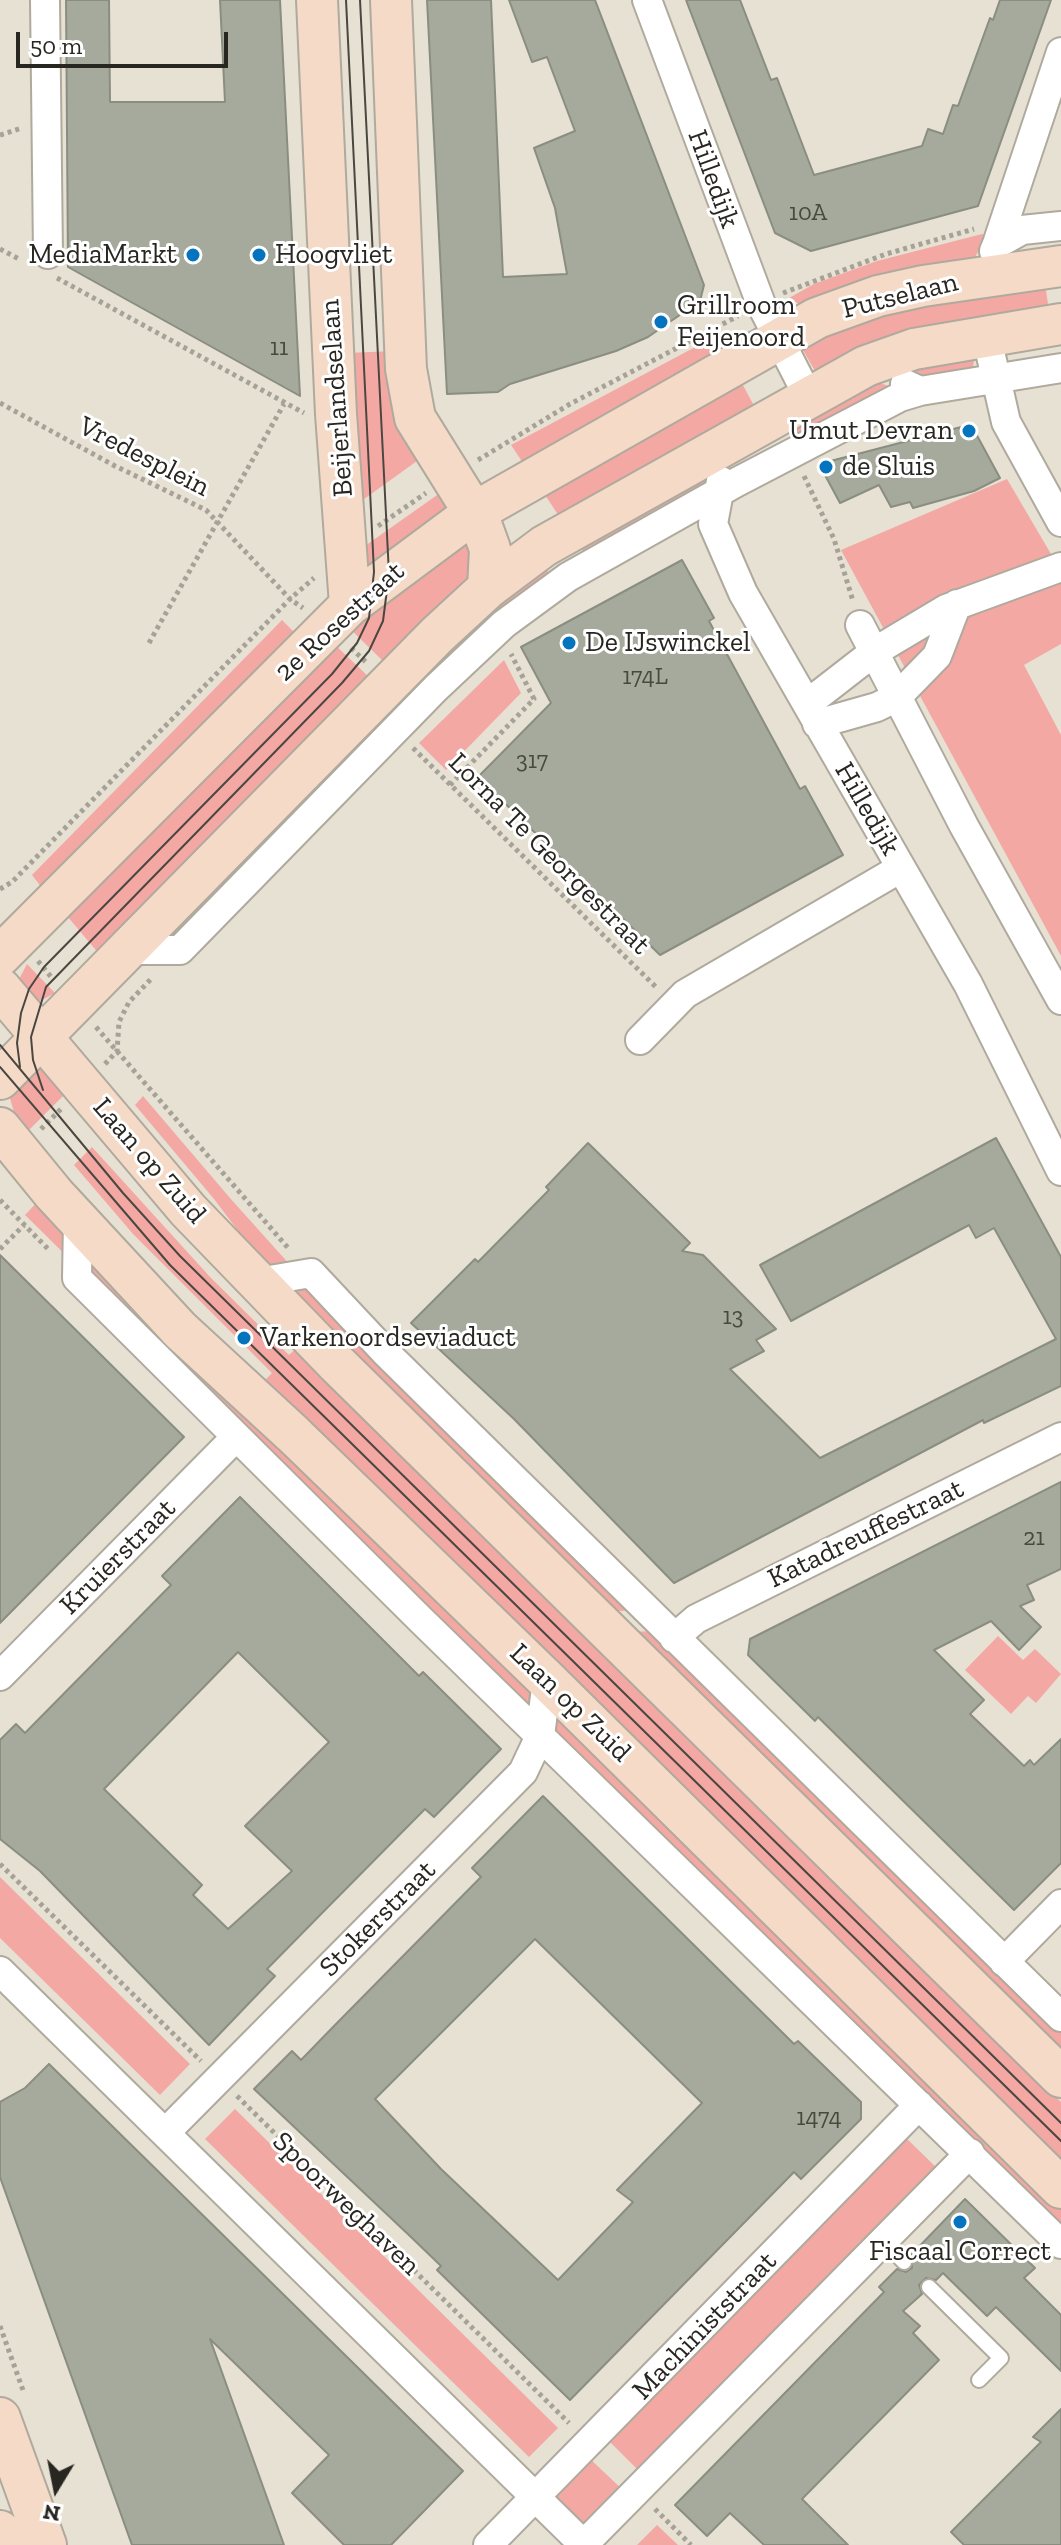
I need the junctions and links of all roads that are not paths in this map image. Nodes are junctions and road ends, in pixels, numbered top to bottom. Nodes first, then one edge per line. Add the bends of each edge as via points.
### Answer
1 (45, 0) edge
2 (317, 0) edge
3 (391, 0) edge
4 (647, 0) edge
5 (1061, 52) edge
6 (1061, 226) edge
7 (48, 254) road end
8 (988, 260) junction
9 (1061, 266) edge
10 (770, 321) junction
11 (1061, 324) edge
12 (986, 334) junction
13 (866, 366) junction
14 (1061, 368) edge
15 (994, 378) junction
16 (920, 391) junction
17 (809, 398) junction
18 (731, 440) junction
19 (719, 492) junction
20 (475, 512) junction
21 (1061, 522) edge
22 (1061, 567) edge
23 (488, 588) junction
24 (957, 604) junction
25 (350, 605) junction
26 (860, 625) dead end
27 (874, 652) junction
28 (897, 697) junction
29 (812, 714) junction
30 (901, 868) junction
31 (125, 950) junction
32 (0, 956) edge
33 (0, 988) edge
34 (1061, 1000) edge
35 (42, 1038) junction
36 (640, 1040) dead end
37 (0, 1079) edge
38 (0, 1128) edge
39 (1061, 1171) edge
40 (78, 1221) junction
41 (258, 1282) junction
42 (236, 1437) junction
43 (1061, 1437) edge
44 (654, 1617) junction
45 (599, 1624) junction
46 (674, 1638) junction
47 (0, 1676) edge
48 (547, 1680) junction
49 (540, 1736) junction
50 (1061, 1904) edge
51 (1004, 1962) junction
52 (0, 1971) edge
53 (1061, 2017) edge
54 (1061, 2077) edge
55 (919, 2105) junction
56 (165, 2133) junction
57 (970, 2153) junction
58 (1061, 2188) edge
59 (1061, 2244) edge
60 (929, 2287) dead end
61 (979, 2380) dead end
62 (0, 2418) edge
63 (536, 2498) junction
64 (0, 2531) edge
65 (5, 2545) edge
66 (46, 2545) edge
67 (488, 2545) edge
68 (584, 2545) edge

1 - 7 street
2 - 25 main road, Beijerlandselaan
3 - 20 main road via 406,369 415,418 464,468
4 - 10 street, Hilledijk
5 - 8 street
6 - 8 street, Putselaan via 1022,230
8 - 9 main road, Putselaan
8 - 10 main road, Putselaan via 817,318
10 - 17 street, Hilledijk
10 - 20 main road, 2e Rosestraat
11 - 12 main road, Putselaan
12 - 13 main road, Putselaan via 914,349
12 - 15 street
13 - 16 street
13 - 17 main road, Putselaan
14 - 15 street
15 - 16 street
15 - 21 street via 1006,422
16 - 19 street
17 - 18 main road
18 - 19 street, Hilledijk
18 - 23 main road via 544,546
19 - 29 street, Hilledijk via 713,524 743,593
19 - 31 street via 568,577 498,630 180,950
20 - 23 main road via 490,549
20 - 25 main road, 2e Rosestraat
22 - 24 street
23 - 31 main road
24 - 27 street
24 - 28 street via 937,656
25 - 32 main road, 2e Rosestraat
26 - 27 street
27 - 28 street
27 - 29 street
28 - 29 street via 877,707
28 - 34 street
29 - 30 street, Hilledijk
30 - 36 street via 685,994
30 - 39 street, Hilledijk via 968,984
31 - 35 main road
33 - 35 main road
35 - 37 main road
35 - 41 main road, Laan op Zuid via 188,1210
38 - 40 main road, Laan op Zuid
40 - 42 street, Laan op Zuid via 77,1278
40 - 48 main road, Laan op Zuid via 180,1330
41 - 44 street via 311,1273
41 - 45 main road, Laan op Zuid
42 - 47 street, Kruierstraat
42 - 49 street, Laan op Zuid
43 - 46 street, Katadreuffestraat via 696,1619
44 - 45 street
44 - 46 street
45 - 54 main road, Laan op Zuid
46 - 51 street
48 - 49 street, Stokerstraat
48 - 58 main road, Laan op Zuid
49 - 55 street, Laan op Zuid
49 - 56 street, Stokerstraat via 523,1772
50 - 51 street
51 - 53 street
52 - 56 street
55 - 57 street, Laan op Zuid
55 - 63 street, Machiniststraat
56 - 63 street
57 - 59 street, Laan op Zuid
57 - 68 street via 894,2252 636,2490
60 - 61 lane via 1001,2358
62 - 66 main road
63 - 67 street, Machiniststraat
63 - 68 street
64 - 65 main road

